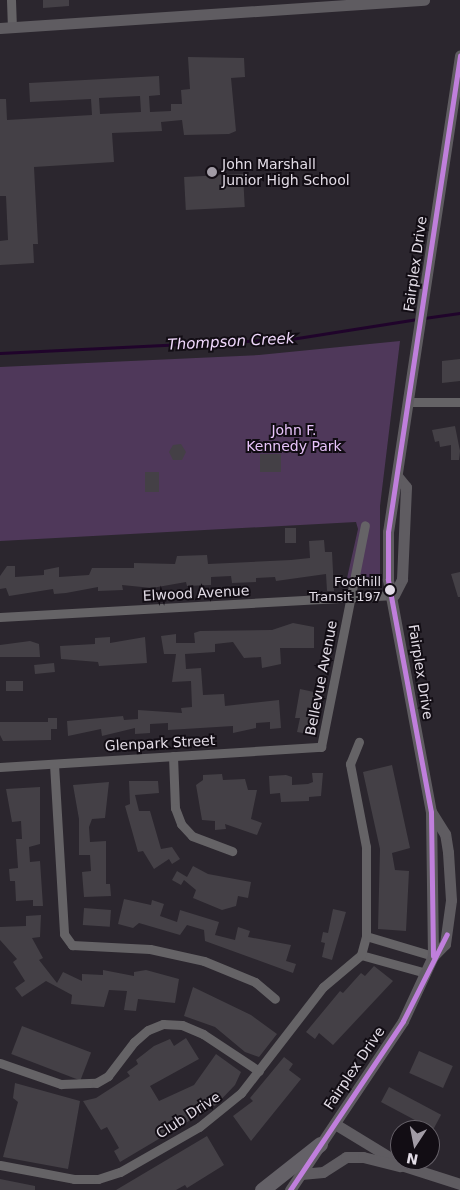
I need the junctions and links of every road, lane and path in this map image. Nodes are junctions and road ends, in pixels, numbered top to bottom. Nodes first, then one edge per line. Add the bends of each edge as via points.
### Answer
1 (11, 0) edge
2 (424, 0) edge
3 (0, 28) edge
4 (12, 28) junction
5 (460, 56) edge
6 (410, 402) junction
7 (460, 402) edge
8 (365, 525) dead end
9 (394, 595) junction
10 (350, 599) junction
11 (0, 617) edge
12 (359, 742) dead end
13 (321, 747) joint
14 (173, 756) junction
15 (54, 764) junction
16 (0, 766) edge
17 (432, 812) junction
18 (232, 852) dead end
19 (366, 936) junction
20 (361, 955) junction
21 (433, 956) junction
22 (426, 973) junction
23 (274, 999) dead end
24 (0, 1063) edge
25 (259, 1071) junction
26 (334, 1124) junction
27 (320, 1144) junction
28 (390, 1158) edge
29 (390, 1164) edge
30 (0, 1165) edge
31 (416, 1170) edge
32 (301, 1174) junction
33 (460, 1184) edge
34 (262, 1190) edge
35 (290, 1190) edge

1 - 4 street
2 - 4 main road
3 - 4 main road
5 - 6 main road, Fairplex Drive
6 - 7 street
6 - 9 main road, Fairplex Drive via 398,477 393,486 388,532 388,579
8 - 10 street, Bellevue Avenue
9 - 10 street, Elwood Avenue
9 - 17 main road, Fairplex Drive via 409,704
10 - 11 street, Elwood Avenue
10 - 13 street, Bellevue Avenue
12 - 19 street via 350,764 366,847
13 - 14 street, Glenpark Street
14 - 15 street, Glenpark Street
14 - 18 street via 175,808 181,824 192,836
15 - 16 street, Glenpark Street
15 - 23 street via 64,934 72,945 150,949 204,962 255,982
17 - 21 main road, Fairplex Drive
17 - 21 main road, Fairplex Drive via 445,834 451,878 446,944
19 - 20 street
19 - 21 street
20 - 22 street
20 - 25 street, Club Drive via 323,987
21 - 22 main road, Fairplex Drive
22 - 26 main road, Fairplex Drive via 403,1021
24 - 25 street via 61,1084 96,1083 108,1076 141,1036 163,1024 182,1025 203,1034
25 - 30 street, Club Drive via 225,1108 120,1172 98,1179 74,1179
26 - 27 main road, Fairplex Drive
26 - 28 main road
27 - 32 main road, Fairplex Drive
27 - 34 highway
29 - 32 main road via 346,1157 323,1172
31 - 33 main road
32 - 35 main road, Fairplex Drive

